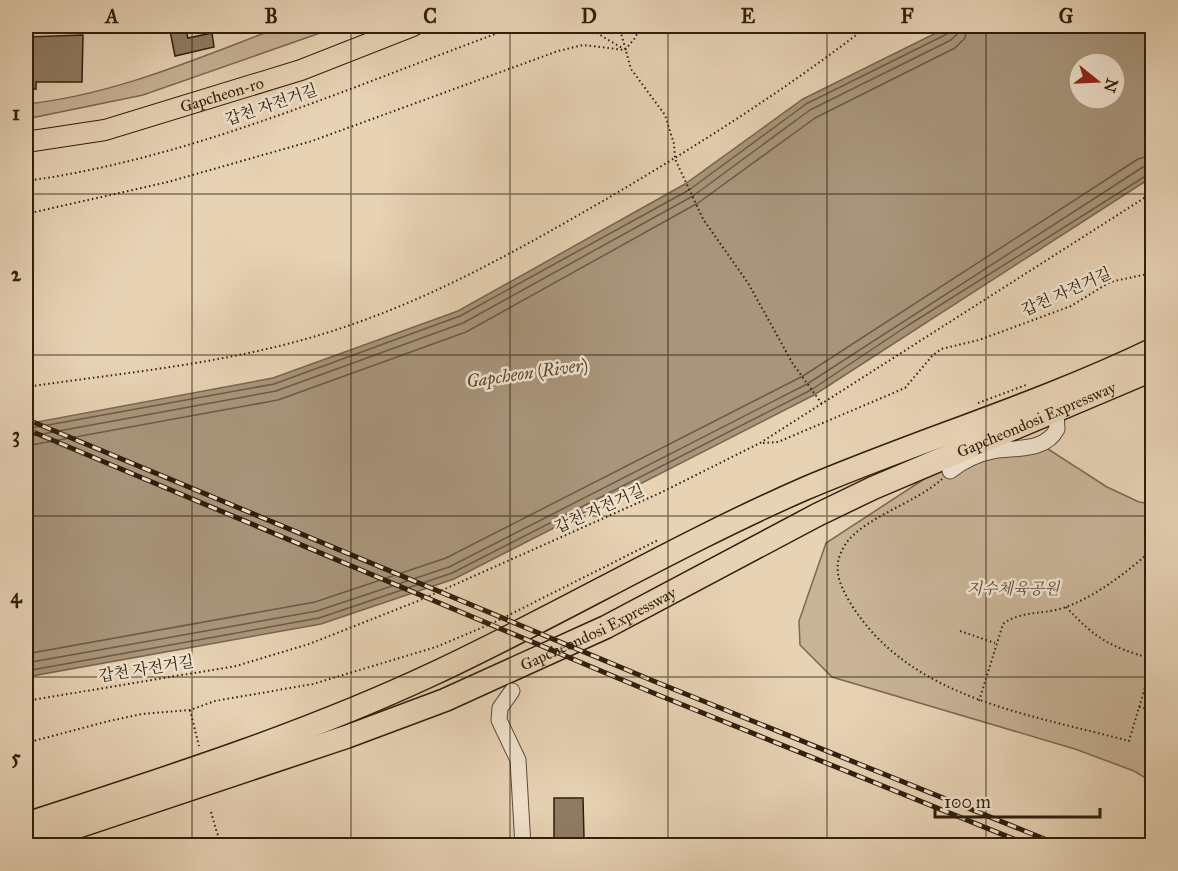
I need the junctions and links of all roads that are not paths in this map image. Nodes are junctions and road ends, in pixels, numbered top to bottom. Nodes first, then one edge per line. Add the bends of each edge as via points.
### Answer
1 (413, 26) edge
2 (26, 142) edge
3 (1152, 350) edge
4 (1152, 370) edge
5 (1056, 412) junction
6 (950, 471) road end
7 (512, 691) dead end
8 (26, 824) edge
9 (26, 844) edge
10 (523, 846) edge

1 - 2 main road, Gapcheon-ro via 301,70 105,130
3 - 8 highway, Gapcheondosi Expressway via 805,489 436,672 340,714 217,761
4 - 5 highway, Gapcheondosi Expressway
5 - 6 lane via 1057,429 1047,441 1033,447 992,451
5 - 9 highway, Gapcheondosi Expressway via 836,506 606,627 445,700
7 - 10 lane via 500,708 499,720 518,760

